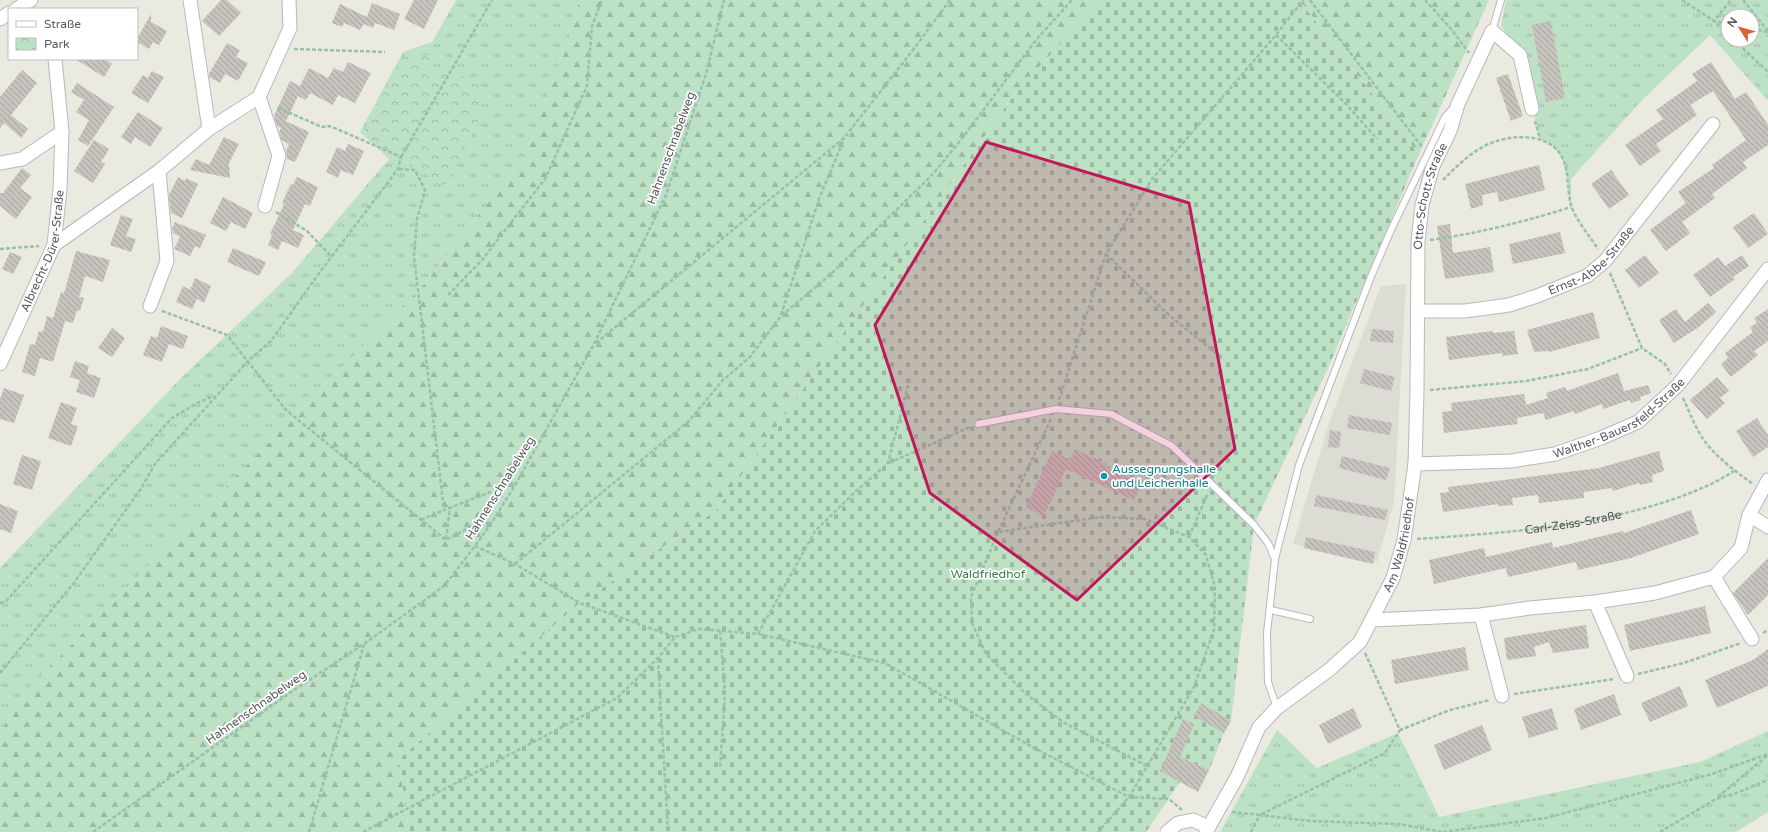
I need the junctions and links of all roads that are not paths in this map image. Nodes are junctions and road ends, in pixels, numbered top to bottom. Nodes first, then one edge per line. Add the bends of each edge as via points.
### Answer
1 (31, 0) edge
2 (190, 0) edge
3 (289, 0) edge
4 (1501, 0) edge
5 (18, 8) edge
6 (1492, 31) junction
7 (55, 60) edge
8 (260, 99) junction
9 (1458, 104) junction
10 (1532, 109) road end
11 (1713, 124) dead end
12 (209, 129) junction
13 (62, 132) junction
14 (0, 163) edge
15 (158, 171) junction
16 (265, 206) road end
17 (54, 245) junction
18 (1768, 269) edge
19 (150, 306) road end
20 (1418, 311) junction
21 (0, 364) edge
22 (978, 424) road end
23 (1414, 464) junction
24 (1768, 480) edge
25 (1749, 515) junction
26 (1768, 527) edge
27 (1275, 559) junction
28 (1714, 577) junction
29 (1595, 602) junction
30 (1270, 610) junction
31 (1480, 615) junction
32 (1310, 619) dead end
33 (1372, 620) junction
34 (1752, 639) road end
35 (1627, 676) road end
36 (1502, 696) road end
37 (1277, 708) junction
38 (1207, 830) edge
39 (1167, 832) edge

1 - 5 street
2 - 12 street
3 - 8 street via 290,28
4 - 6 lane
6 - 9 street, Otto-Schott-Straße
6 - 10 street via 1520,55
7 - 13 street, Albrecht-Dürer-Straße
8 - 12 street
8 - 16 street via 279,156
9 - 20 street, Otto-Schott-Straße via 1450,131 1433,166 1422,205 1418,242
9 - 27 lane via 1445,117 1370,280 1299,465
11 - 20 street, Ernst-Abbe-Straße via 1606,261 1587,276 1509,305 1465,311
12 - 15 street
13 - 14 street via 22,159
13 - 17 street, Albrecht-Dürer-Straße via 60,189
15 - 17 street
15 - 19 street via 167,261
17 - 21 street, Albrecht-Dürer-Straße
18 - 23 street, Walther-Bauersfeld-Straße via 1678,386 1638,422 1555,454 1511,461
20 - 23 street, Otto-Schott-Straße
22 - 27 lane via 1056,409 1111,414 1172,446 1254,525 1268,543
23 - 33 street, Am Waldfriedhof via 1404,540 1393,578
24 - 25 street
25 - 26 street
25 - 28 street via 1741,548
27 - 30 lane
28 - 29 street via 1655,593
28 - 34 street
29 - 31 street
29 - 35 street
30 - 32 lane
30 - 37 lane via 1267,633 1268,682
31 - 33 street
31 - 36 street
33 - 37 street via 1360,642 1329,670
37 - 38 street via 1259,727 1237,777
38 - 39 street via 1193,820 1178,823

